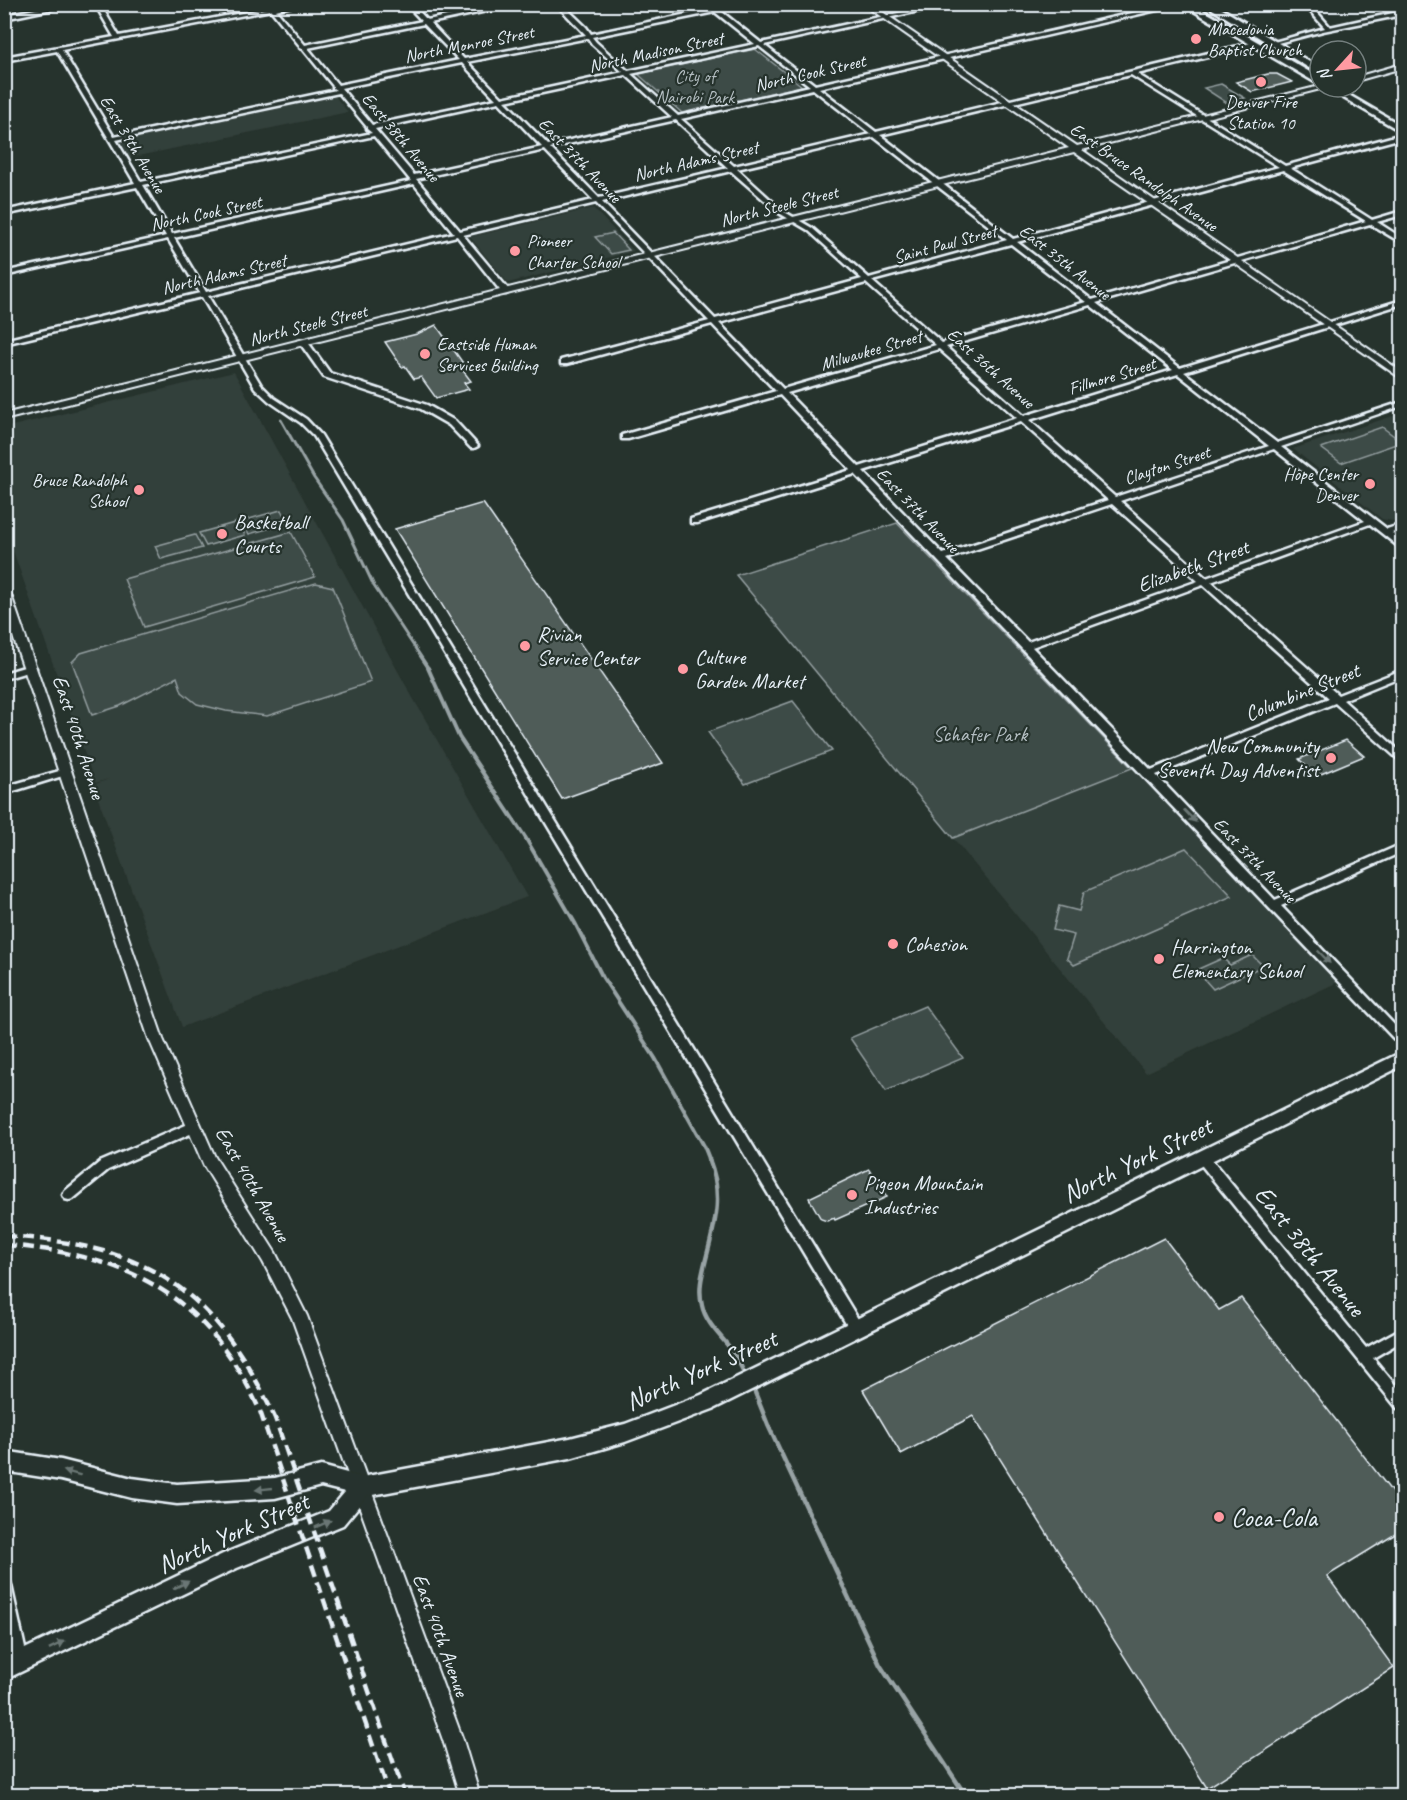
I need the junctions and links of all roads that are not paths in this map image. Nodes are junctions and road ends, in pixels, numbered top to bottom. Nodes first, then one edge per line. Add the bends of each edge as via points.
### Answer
1 (74, 4) edge
2 (97, 4) edge
3 (297, 4) edge
4 (408, 4) edge
5 (518, 4) edge
6 (558, 4) edge
7 (867, 4) edge
8 (949, 4) edge
9 (1181, 4) edge
10 (1186, 4) edge
11 (1208, 4) edge
12 (1306, 4) edge
13 (711, 6) edge
14 (271, 7) edge
15 (1402, 13) edge
16 (4, 17) edge
17 (886, 18) junction
18 (425, 22) junction
19 (1328, 27) junction
20 (588, 35) junction
21 (118, 38) junction
22 (1279, 42) junction
23 (1255, 44) junction
24 (759, 45) junction
25 (302, 46) junction
26 (59, 49) junction
27 (944, 58) junction
28 (4, 59) edge
29 (462, 61) junction
30 (1308, 63) edge
31 (1402, 66) edge
32 (1132, 73) junction
33 (627, 74) junction
34 (1308, 75) edge
35 (1368, 75) edge
36 (814, 88) junction
37 (337, 89) junction
38 (1308, 92) edge
39 (1348, 99) edge
40 (1368, 99) edge
41 (500, 100) junction
42 (1008, 103) junction
43 (1203, 117) junction
44 (677, 118) junction
45 (1402, 118) edge
46 (1402, 129) edge
47 (372, 131) junction
48 (873, 134) junction
49 (1402, 136) edge
50 (112, 139) junction
51 (546, 148) junction
52 (1075, 149) junction
53 (733, 168) junction
54 (1285, 168) junction
55 (412, 180) junction
56 (141, 184) junction
57 (940, 184) junction
58 (596, 201) junction
59 (1153, 203) junction
60 (4, 213) edge
61 (1402, 213) edge
62 (795, 219) junction
63 (1371, 222) junction
64 (458, 234) junction
65 (171, 236) junction
66 (1013, 241) junction
67 (1402, 241) edge
68 (650, 256) junction
69 (1236, 261) junction
70 (4, 274) edge
71 (867, 280) junction
72 (506, 292) junction
73 (205, 294) junction
74 (1402, 302) edge
75 (1092, 303) junction
76 (713, 322) junction
77 (1328, 325) junction
78 (4, 342) edge
79 (304, 344) junction
80 (941, 346) junction
81 (242, 359) junction
82 (564, 362) dead end
83 (1181, 372) junction
84 (1402, 376) edge
85 (781, 392) junction
86 (1402, 404) edge
87 (4, 417) edge
88 (1024, 420) junction
89 (625, 437) dead end
90 (474, 446) dead end
91 (1276, 446) junction
92 (858, 471) junction
93 (1114, 500) junction
94 (694, 521) dead end
95 (1372, 521) junction
96 (1402, 526) edge
97 (1386, 532) junction
98 (1402, 545) edge
99 (941, 558) junction
100 (1205, 581) junction
101 (4, 592) edge
102 (1026, 646) junction
103 (31, 668) junction
104 (1402, 673) edge
105 (4, 676) edge
106 (1337, 699) junction
107 (1402, 758) edge
108 (66, 772) junction
109 (1149, 774) junction
110 (4, 791) edge
111 (1402, 848) edge
112 (1274, 905) junction
113 (1402, 1040) edge
114 (1402, 1059) edge
115 (193, 1127) junction
116 (1202, 1157) junction
117 (69, 1195) dead end
118 (856, 1328) junction
119 (1402, 1334) edge
120 (1364, 1356) junction
121 (1402, 1403) edge
122 (4, 1461) edge
123 (362, 1487) junction
124 (4, 1585) edge
125 (13, 1666) edge
126 (470, 1796) edge

1 - 16 street
2 - 21 street
3 - 14 street
4 - 18 street, East 37th Avenue
5 - 18 street
6 - 20 street, East 36th Avenue
7 - 17 street, East Bruce Randolph Avenue
8 - 17 street, North Madison Street
9 - 27 street, North Cook Street
10 - 23 main road
11 - 22 main road
12 - 19 street
13 - 20 street, North Monroe Street
13 - 24 street, East 35th Avenue
14 - 21 street
14 - 25 street, East 38th Avenue
15 - 19 street
17 - 24 street, North Madison Street
17 - 27 street, East Bruce Randolph Avenue
18 - 25 street
18 - 29 street, East 37th Avenue
19 - 22 street
20 - 29 street, North Monroe Street
20 - 33 street, East 36th Avenue
21 - 26 street
22 - 30 main road
23 - 32 street, North Adams Street
23 - 34 main road
24 - 33 street, North Madison Street
24 - 36 street, East 35th Avenue
25 - 37 street, East 38th Avenue
26 - 28 street
26 - 50 street, East 39th Avenue
27 - 36 street, North Cook Street
27 - 42 street, East Bruce Randolph Avenue
29 - 37 street, North Monroe Street
29 - 41 street, East 37th Avenue
31 - 35 street
32 - 42 street, North Adams Street
32 - 43 street
33 - 41 street, North Madison Street
33 - 44 street, East 36th Avenue
36 - 44 street, North Cook Street
36 - 48 street, East 35th Avenue
37 - 47 street, East 38th Avenue
37 - 50 street, North Monroe Street
38 - 43 street, North Steele Street
39 - 46 main road
40 - 45 main road
41 - 47 street, North Madison Street
41 - 51 street, East 37th Avenue
42 - 48 street, North Adams Street
42 - 52 street, East Bruce Randolph Avenue
43 - 52 street, North Steele Street
43 - 54 street
44 - 51 street, North Cook Street
44 - 53 street, East 36th Avenue
47 - 55 street, East 38th Avenue
47 - 56 street, North Madison Street
48 - 53 street, North Adams Street
48 - 57 street, East 35th Avenue
49 - 54 street, Saint Paul Street
50 - 56 street, East 39th Avenue
51 - 55 street, North Cook Street
51 - 58 street, East 37th Avenue
52 - 57 street, North Steele Street
52 - 59 street, East Bruce Randolph Avenue
53 - 58 street, North Adams Street
53 - 62 street, East 36th Avenue via 781,212
54 - 59 street, Saint Paul Street
54 - 63 street
55 - 64 street, East 38th Avenue
55 - 65 street, North Cook Street
56 - 60 street, North Madison Street
56 - 65 street, East 39th Avenue
57 - 62 street, North Steele Street
57 - 66 street, East 35th Avenue
58 - 64 street, North Adams Street
58 - 68 street, East 37th Avenue
59 - 66 street, Saint Paul Street
59 - 69 street, East Bruce Randolph Avenue
61 - 63 street, Milwaukee Street
62 - 68 street, North Steele Street
62 - 71 street, East 36th Avenue
63 - 67 street
63 - 69 street, Milwaukee Street
64 - 72 street, East 38th Avenue
64 - 73 street, North Adams Street
65 - 70 street, North Cook Street
65 - 73 street, East 39th Avenue
66 - 71 street, Saint Paul Street
66 - 75 street, East 35th Avenue
68 - 72 street, North Steele Street
68 - 76 street, East 37th Avenue
69 - 75 street, Milwaukee Street
69 - 77 street, East Bruce Randolph Avenue
71 - 76 street, Saint Paul Street
71 - 80 street, East 36th Avenue
72 - 79 street, North Steele Street
73 - 78 street, North Adams Street
73 - 81 street, East 39th Avenue
74 - 77 street, Fillmore Street
75 - 80 street, Milwaukee Street
75 - 83 street, East 35th Avenue
76 - 82 street, Saint Paul Street
76 - 85 street, East 37th Avenue
77 - 83 street, Fillmore Street
77 - 84 street, East Bruce Randolph Avenue
79 - 81 street, North Steele Street
79 - 90 street via 327,375 424,407 452,423
80 - 85 street, Milwaukee Street
80 - 88 street, East 36th Avenue
81 - 87 street, North Steele Street
81 - 118 street, East 39th Avenue via 266,396 300,417 317,435
83 - 88 street, Fillmore Street
83 - 91 street, East 35th Avenue
85 - 89 street, Milwaukee Street
85 - 92 street, East 37th Avenue
86 - 91 street, Clayton Street
88 - 92 street, Fillmore Street
88 - 93 street, East 36th Avenue
91 - 93 street, Clayton Street
91 - 95 street, East 35th Avenue
92 - 94 street, Fillmore Street
92 - 99 street, East 37th Avenue
93 - 99 street, Clayton Street
93 - 100 street, East 36th Avenue
95 - 97 street, East 35th Avenue
95 - 100 street, Elizabeth Street
96 - 97 street
97 - 98 street, East 35th Avenue
99 - 102 street, East 37th Avenue
100 - 102 street, Elizabeth Street
100 - 106 street, East 36th Avenue
101 - 103 street, East 40th Avenue
102 - 109 street, East 37th Avenue
103 - 105 street
103 - 108 street, East 40th Avenue
104 - 106 street, Columbine Street
106 - 107 street, East 36th Avenue
106 - 109 street, Columbine Street
108 - 110 street
108 - 115 street, East 40th Avenue via 156,1039
109 -> 112 street, East 37th Avenue
111 - 112 street
112 -> 113 street, East 37th Avenue
114 - 116 main road, North York Street
115 - 117 street via 104,1166
115 - 123 street, East 40th Avenue via 294,1307
116 - 118 main road, North York Street
116 - 120 street, East 38th Avenue
118 - 123 main road, North York Street via 706,1402 625,1433 570,1448
119 - 120 street
120 - 121 street, East 38th Avenue
123 -> 122 main road via 321,1476 275,1488 177,1494
125 -> 123 main road, North York Street via 230,1561 336,1518
123 - 126 street, East 40th Avenue
124 - 125 street

